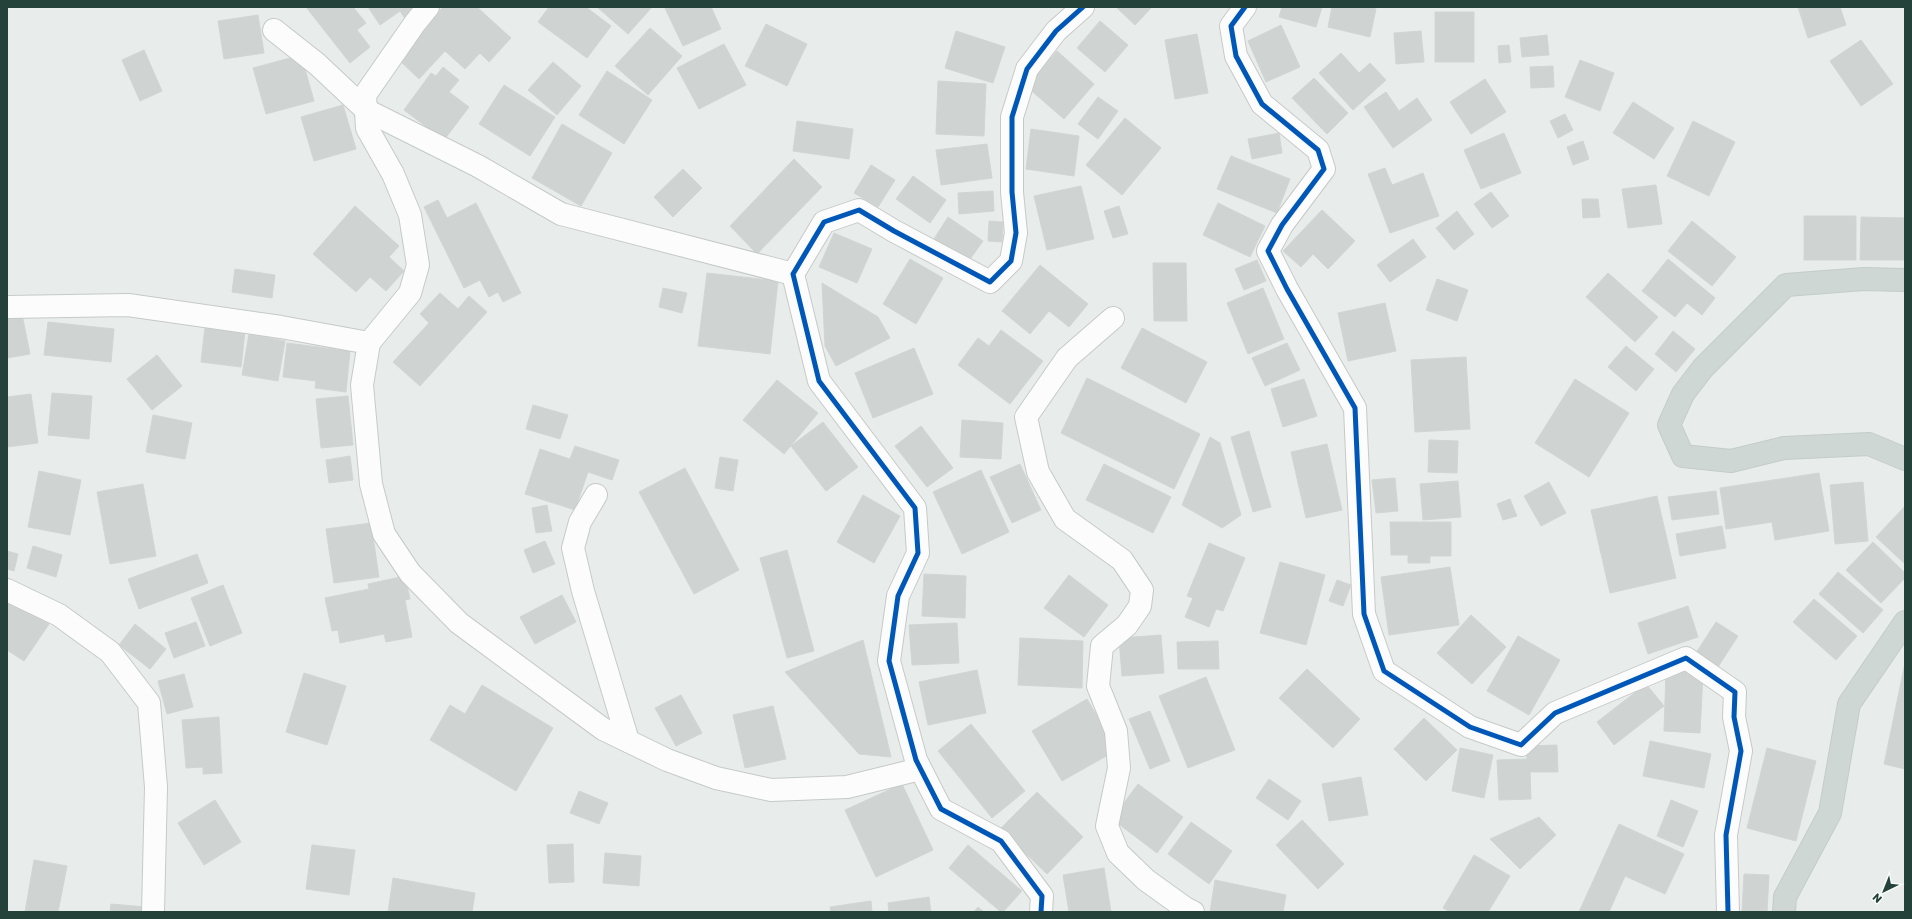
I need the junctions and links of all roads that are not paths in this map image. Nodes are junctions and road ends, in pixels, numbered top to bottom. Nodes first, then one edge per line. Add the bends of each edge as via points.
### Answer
1 (428, 7) edge
2 (1084, 7) edge
3 (1245, 7) edge
4 (274, 30) dead end
5 (366, 110) junction
6 (793, 274) junction
7 (1905, 280) edge
8 (7, 307) edge
9 (1114, 318) dead end
10 (369, 343) junction
11 (1905, 459) edge
12 (596, 495) dead end
13 (7, 590) edge
14 (1905, 622) edge
15 (628, 741) junction
16 (920, 769) junction
17 (1042, 910) edge
18 (153, 912) edge
19 (1193, 912) edge
20 (1728, 912) edge
21 (1784, 912) edge

1 - 5 street via 365,95
2 - 6 street via 1056,31 1027,68 1012,117 1012,192 1016,233 1011,261 990,282 859,210 824,222
3 - 20 street via 1231,26 1236,56 1262,104 1318,150 1324,169 1282,225 1268,251 1355,408 1364,614 1384,671 1470,727 1521,745 1555,713 1686,658 1735,692 1734,717 1741,751 1726,835
4 - 5 street via 317,64
5 - 6 street via 478,166 561,214
5 - 10 street via 367,128 393,174 410,215 418,265 410,293
6 - 16 street via 819,381 915,508 918,552 898,596 890,661
7 - 11 main road via 1864,279 1786,285 1703,368 1682,394 1669,425 1683,456 1731,461 1784,448 1869,444
8 - 10 street via 128,305 281,327
9 - 19 street via 1067,358 1026,417 1038,472 1065,519 1122,560 1142,590 1140,606 1127,625 1102,646 1098,686 1116,731 1119,768 1107,826 1118,853 1146,880
10 - 15 street via 362,385 371,484 384,534 410,573 459,623 603,729
12 - 15 street via 580,522 573,548 583,591
13 - 18 street via 59,615 110,652 149,702 156,787
14 - 21 main road via 1849,704 1830,813 1785,897
15 - 16 street via 667,760 716,778 771,790 847,787
16 - 17 street via 942,809 1001,841 1042,896

